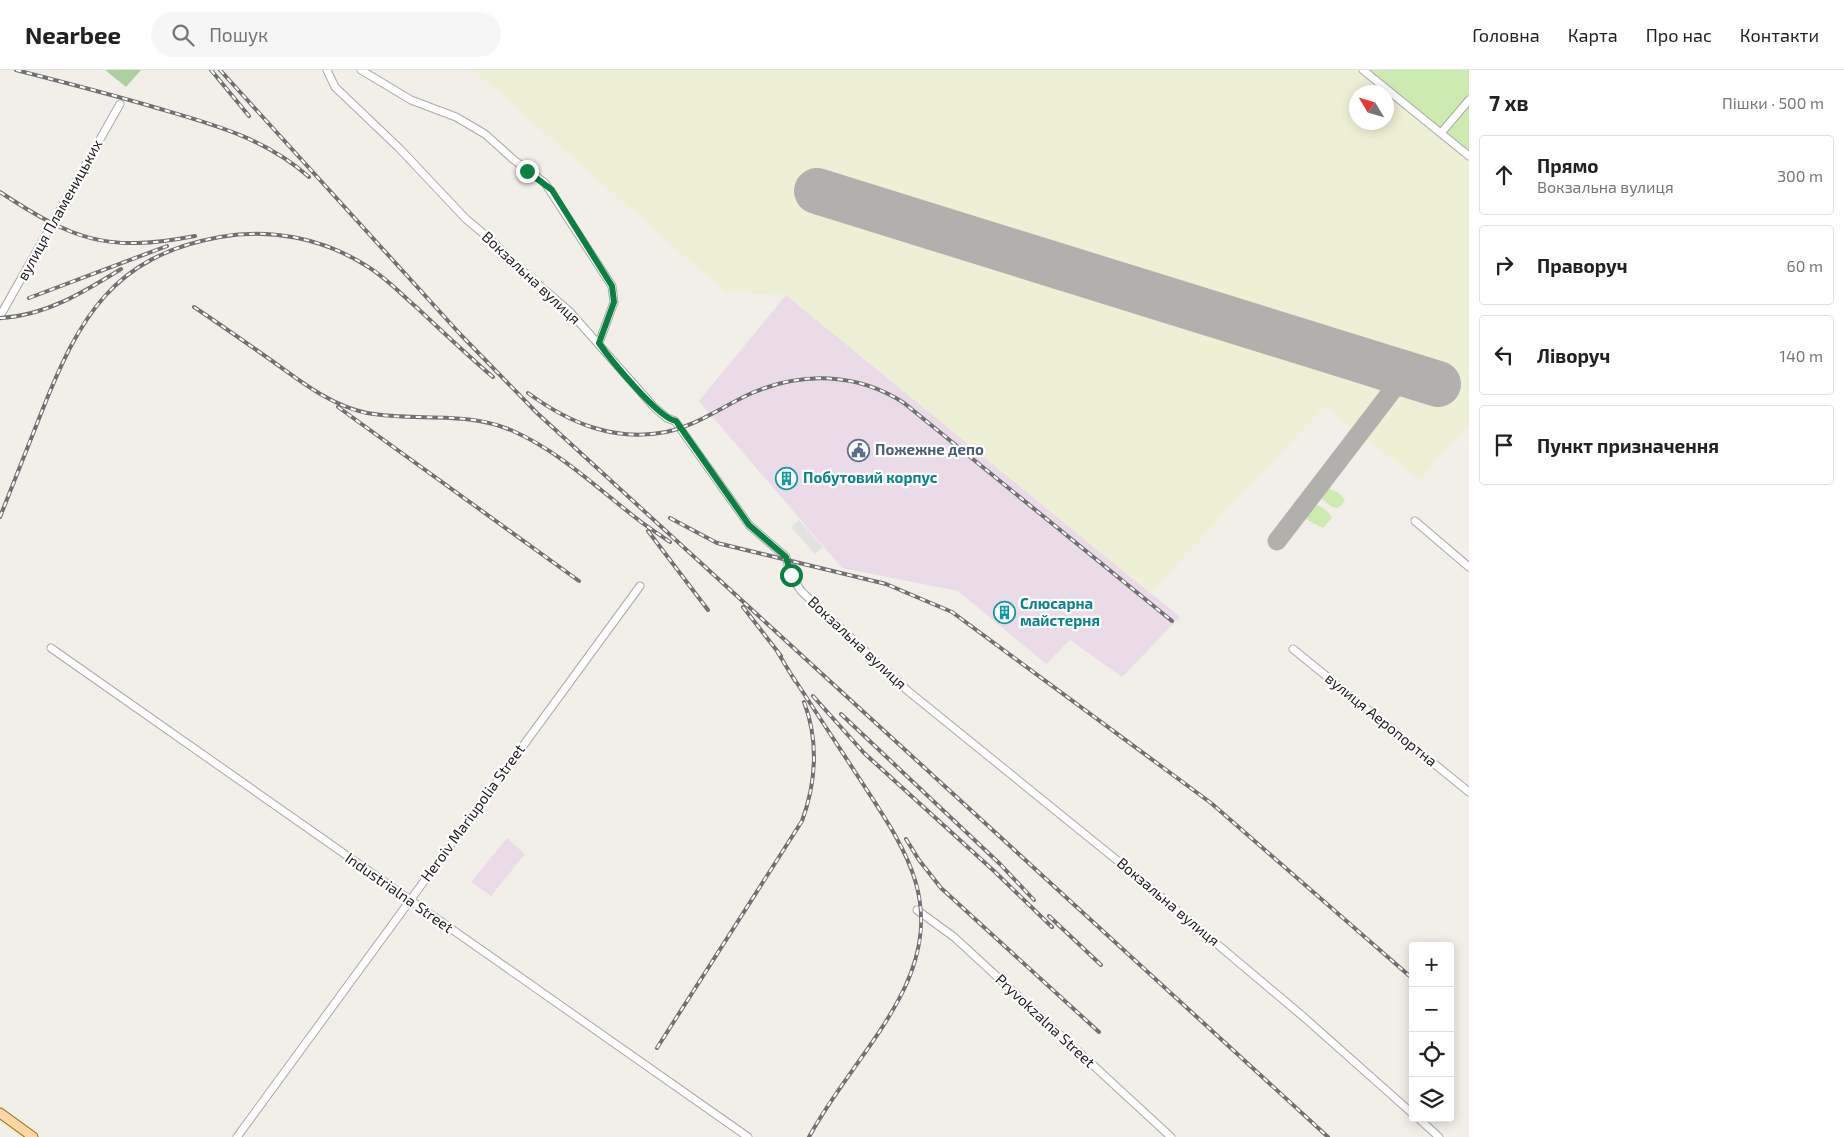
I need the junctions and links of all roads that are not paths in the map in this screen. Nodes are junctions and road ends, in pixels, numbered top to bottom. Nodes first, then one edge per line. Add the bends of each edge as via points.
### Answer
1 (327, 70) edge
2 (361, 70) edge
3 (1363, 70) edge
4 (1469, 100) edge
5 (120, 104) dead end
6 (1441, 133) junction
7 (1469, 156) edge
8 (0, 316) edge
9 (599, 343) junction
10 (1415, 521) dead end
11 (1469, 567) edge
12 (640, 586) dead end
13 (50, 648) dead end
14 (1292, 648) dead end
15 (1469, 792) edge
16 (409, 901) junction
17 (916, 910) dead end
18 (1409, 1110) edge
19 (0, 1113) edge
20 (1422, 1122) edge
21 (33, 1137) edge
22 (237, 1137) edge
23 (748, 1137) edge
24 (1171, 1137) edge
25 (1439, 1137) edge

1 - 9 street, Вокзальна вулиця via 335,87 399,148 456,210 570,312
2 - 9 street via 412,100 456,117 484,134 552,190 612,286 614,302
3 - 6 street
4 - 6 street
5 - 8 street, вулиця Пламеницьких
6 - 7 street
9 - 18 street, Вокзальна вулиця via 654,407 676,421 749,525 786,557 791,575 801,591 908,691 1140,879
10 - 11 street
12 - 16 street, Heroiv Mariupolia Street
13 - 16 street, Industrialna Street
14 - 15 street, вулиця Аеропортна
16 - 22 street, Heroiv Mariupolia Street
16 - 23 street, Industrialna Street
17 - 24 street, Pryvokzalna Street via 954,937
19 - 21 main road
20 - 25 street

